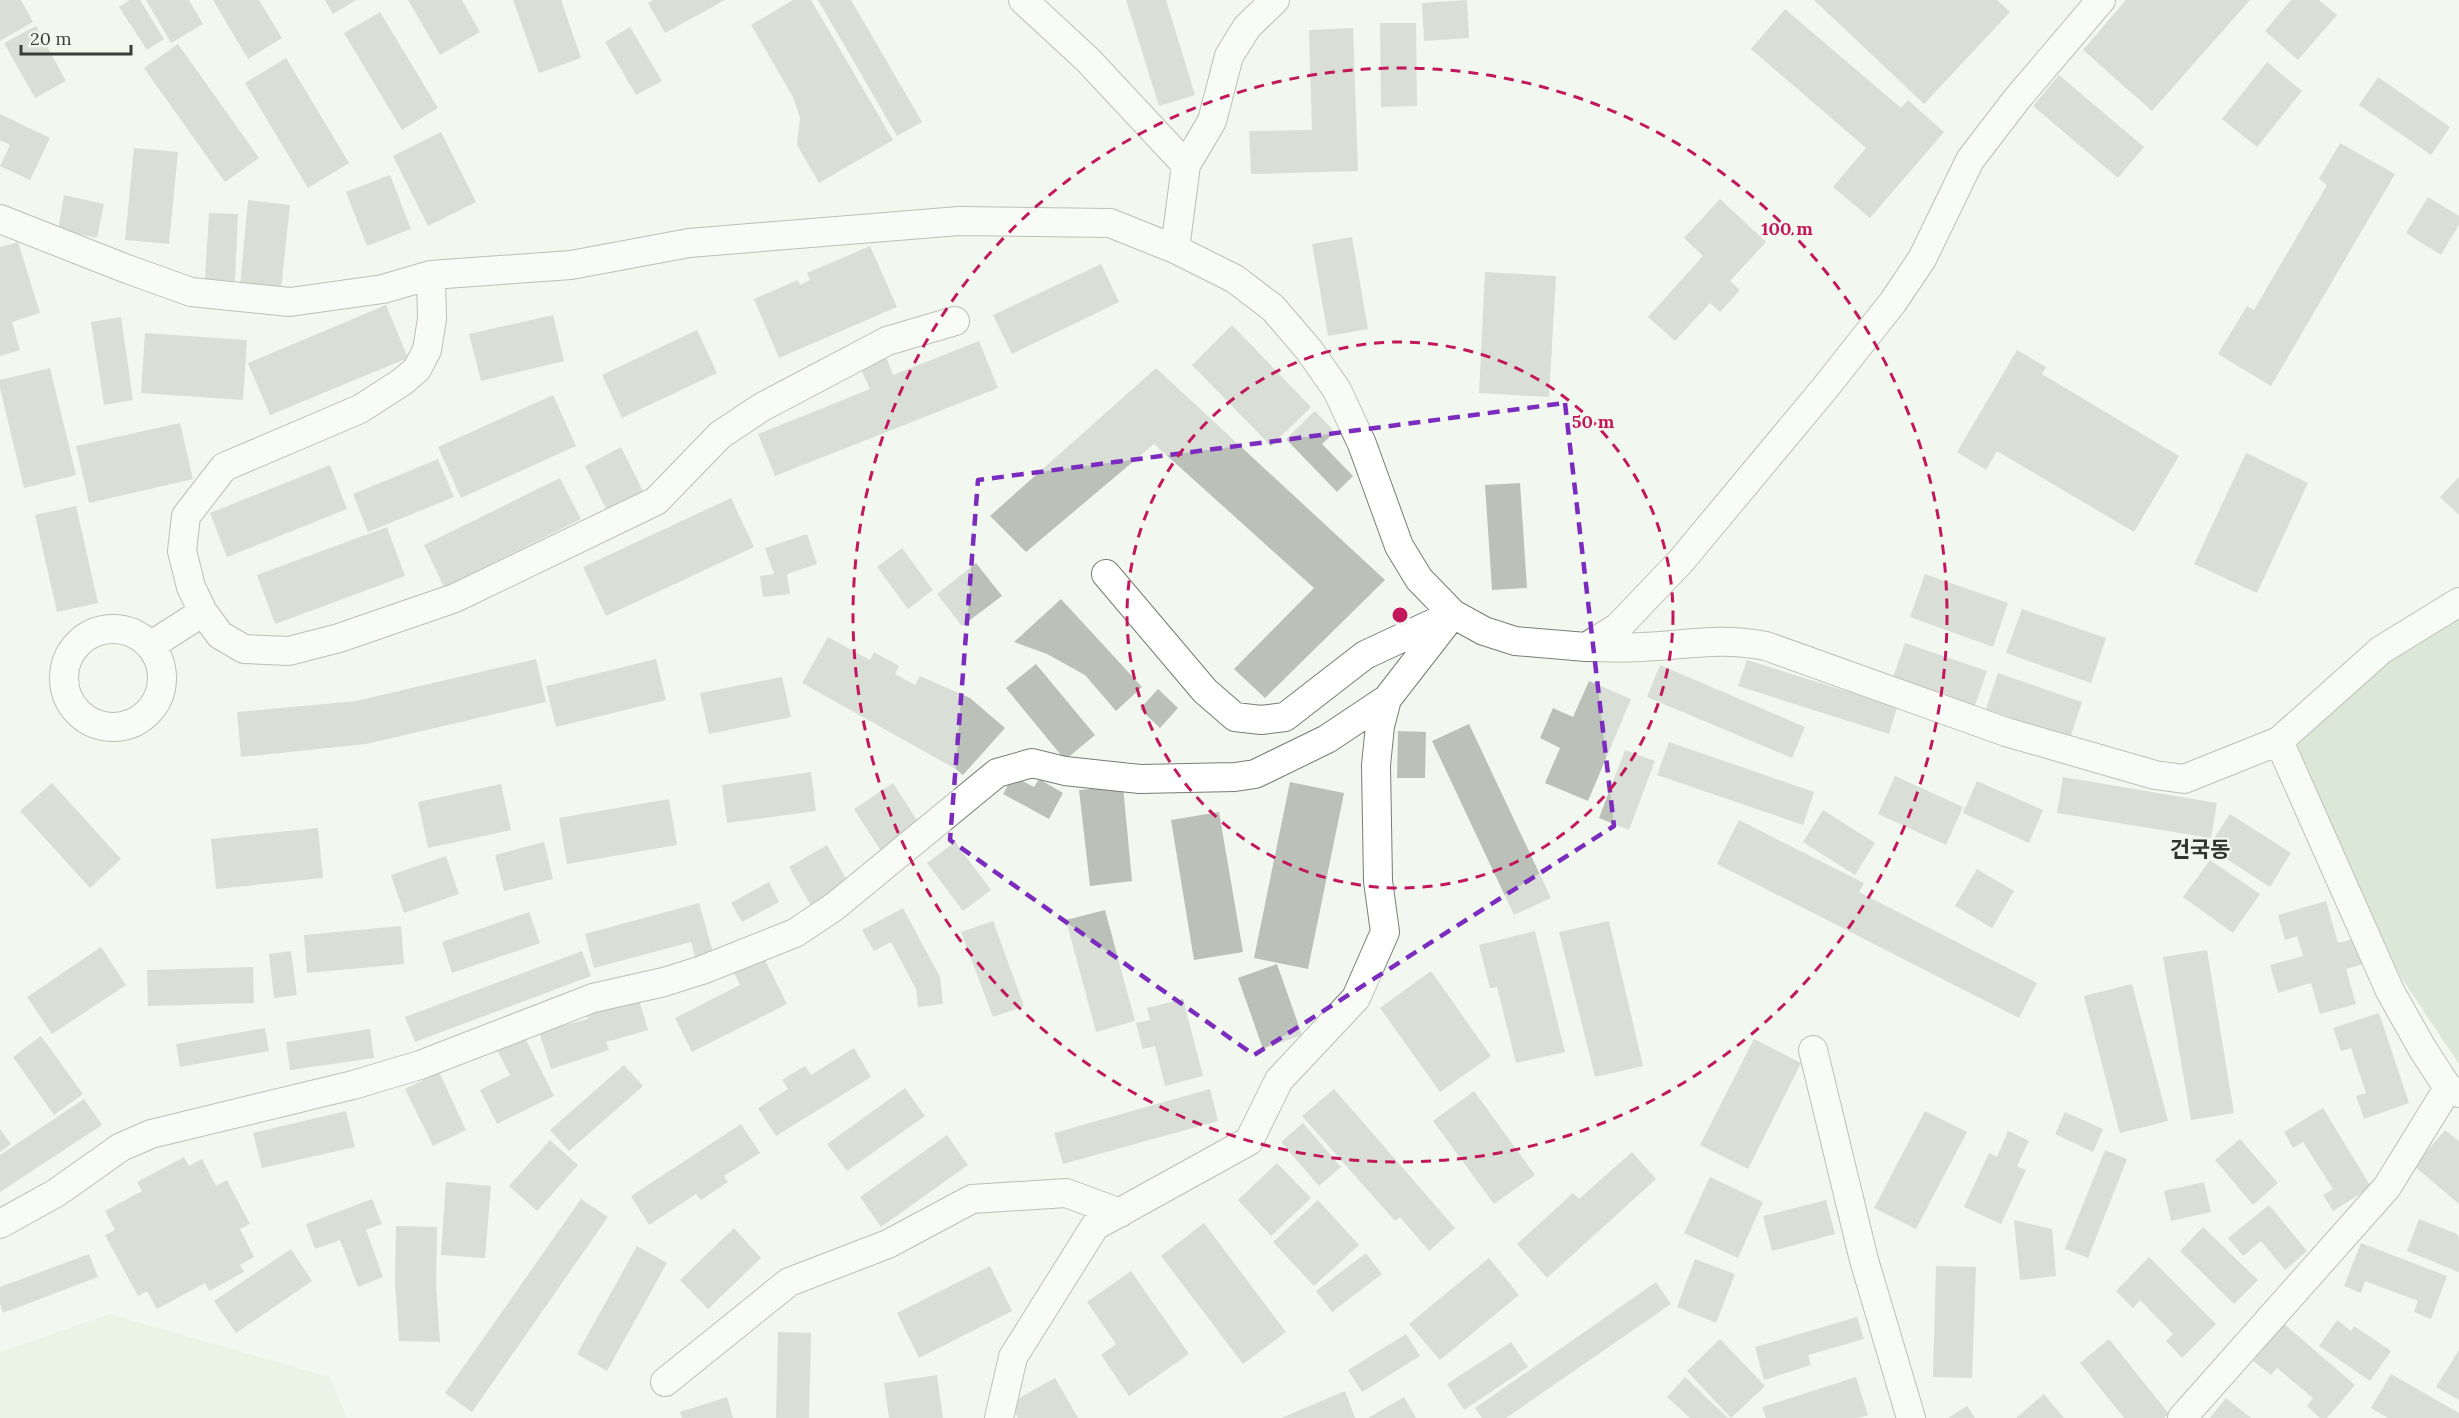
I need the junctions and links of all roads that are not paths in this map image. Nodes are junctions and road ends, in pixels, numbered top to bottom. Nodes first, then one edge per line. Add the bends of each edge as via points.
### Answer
1 (1023, 0) edge
2 (1275, 0) edge
3 (2101, 0) edge
4 (1186, 165) junction
5 (0, 219) edge
6 (1175, 249) junction
7 (431, 275) junction
8 (956, 321) dead end
9 (1106, 574) dead end
10 (2459, 602) edge
11 (203, 612) junction
12 (1453, 614) junction
13 (150, 646) dead end
14 (1586, 646) junction
15 (1387, 699) junction
16 (2279, 741) junction
17 (1813, 1050) dead end
18 (2454, 1091) edge
19 (1120, 1213) junction
20 (0, 1224) edge
21 (665, 1382) dead end
22 (999, 1418) edge
23 (1911, 1418) edge
24 (2182, 1418) edge

1 - 4 street via 1088,60
2 - 4 street via 1246,27 1229,56 1212,121
3 - 14 street via 1970,160 1922,259 1832,380 1681,561 1618,627
4 - 6 street
5 - 7 street via 191,292 290,302 383,289
6 - 7 street via 1110,223 959,221 689,243 571,265
6 - 12 street via 1235,279 1273,308 1309,350 1337,390 1362,444 1398,546 1419,579
7 - 11 street via 432,319 427,350 417,369 360,408 224,467 186,516 182,551 191,587
8 - 11 street via 887,341 762,407 720,435 656,501 455,598 289,651 244,649 220,634
9 - 12 street via 1205,691 1235,717 1252,719 1285,717 1365,655
10 - 16 street via 2381,650
11 - 13 street
12 - 14 street via 1515,641
12 - 15 street
14 - 16 street via 1641,647 1703,640 1766,646 2006,732 2155,775 2184,779
15 - 19 street via 1376,765 1378,881 1385,932 1356,998 1279,1080 1249,1141
15 - 20 street via 1328,739 1245,776 1140,779 1032,764 997,773 834,907 795,933 702,970 593,998 420,1065 151,1134 121,1147 56,1193
16 - 18 street via 2390,991 2422,1048
17 - 23 street via 1864,1260
18 - 24 street via 2387,1187
19 - 21 street via 1066,1193 972,1198 888,1244 789,1282
19 - 22 street via 1095,1226 1013,1357

